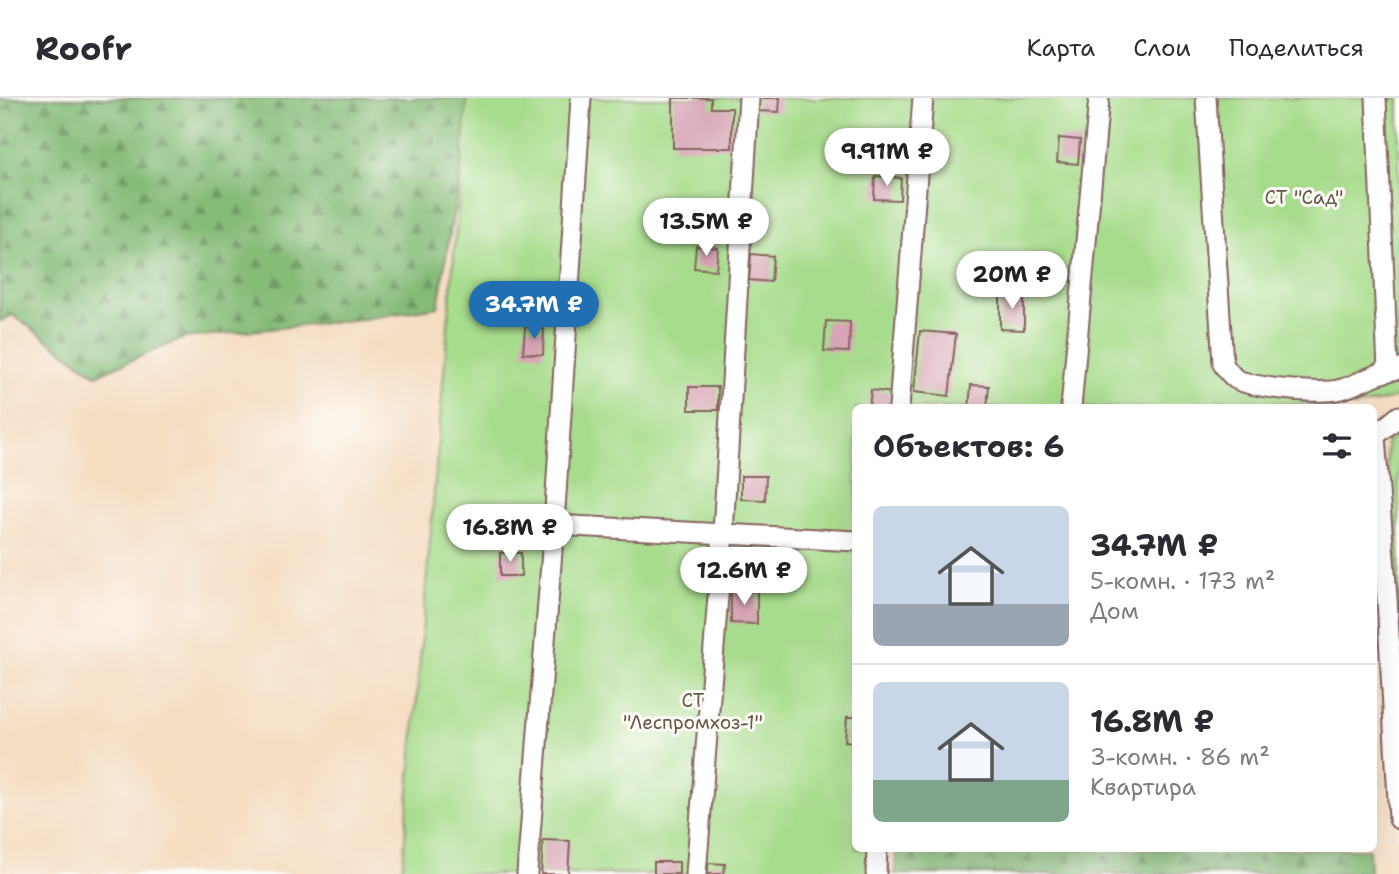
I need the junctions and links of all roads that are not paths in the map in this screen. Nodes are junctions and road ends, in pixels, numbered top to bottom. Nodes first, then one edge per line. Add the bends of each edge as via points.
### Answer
1 (581, 98) edge
2 (749, 98) edge
3 (923, 98) edge
4 (1099, 98) edge
5 (1206, 98) edge
6 (1376, 98) edge
7 (1393, 369) edge
8 (1312, 391) junction
9 (899, 404) edge
10 (1071, 404) edge
11 (1323, 404) edge
12 (1399, 416) edge
13 (1377, 434) edge
14 (1377, 473) edge
15 (554, 525) junction
16 (723, 533) junction
17 (852, 541) edge
18 (1399, 819) edge
19 (877, 852) edge
20 (527, 874) edge
21 (696, 874) edge
22 (876, 874) edge

1 - 15 street
2 - 16 street
3 - 9 street
4 - 10 street
5 - 8 street via 1223,364 1235,379 1251,384
6 - 7 street
7 - 8 street via 1340,390
8 - 11 street
12 - 13 street
14 - 18 street
15 - 16 street
15 - 20 street
16 - 17 street
16 - 21 street
19 - 22 street

